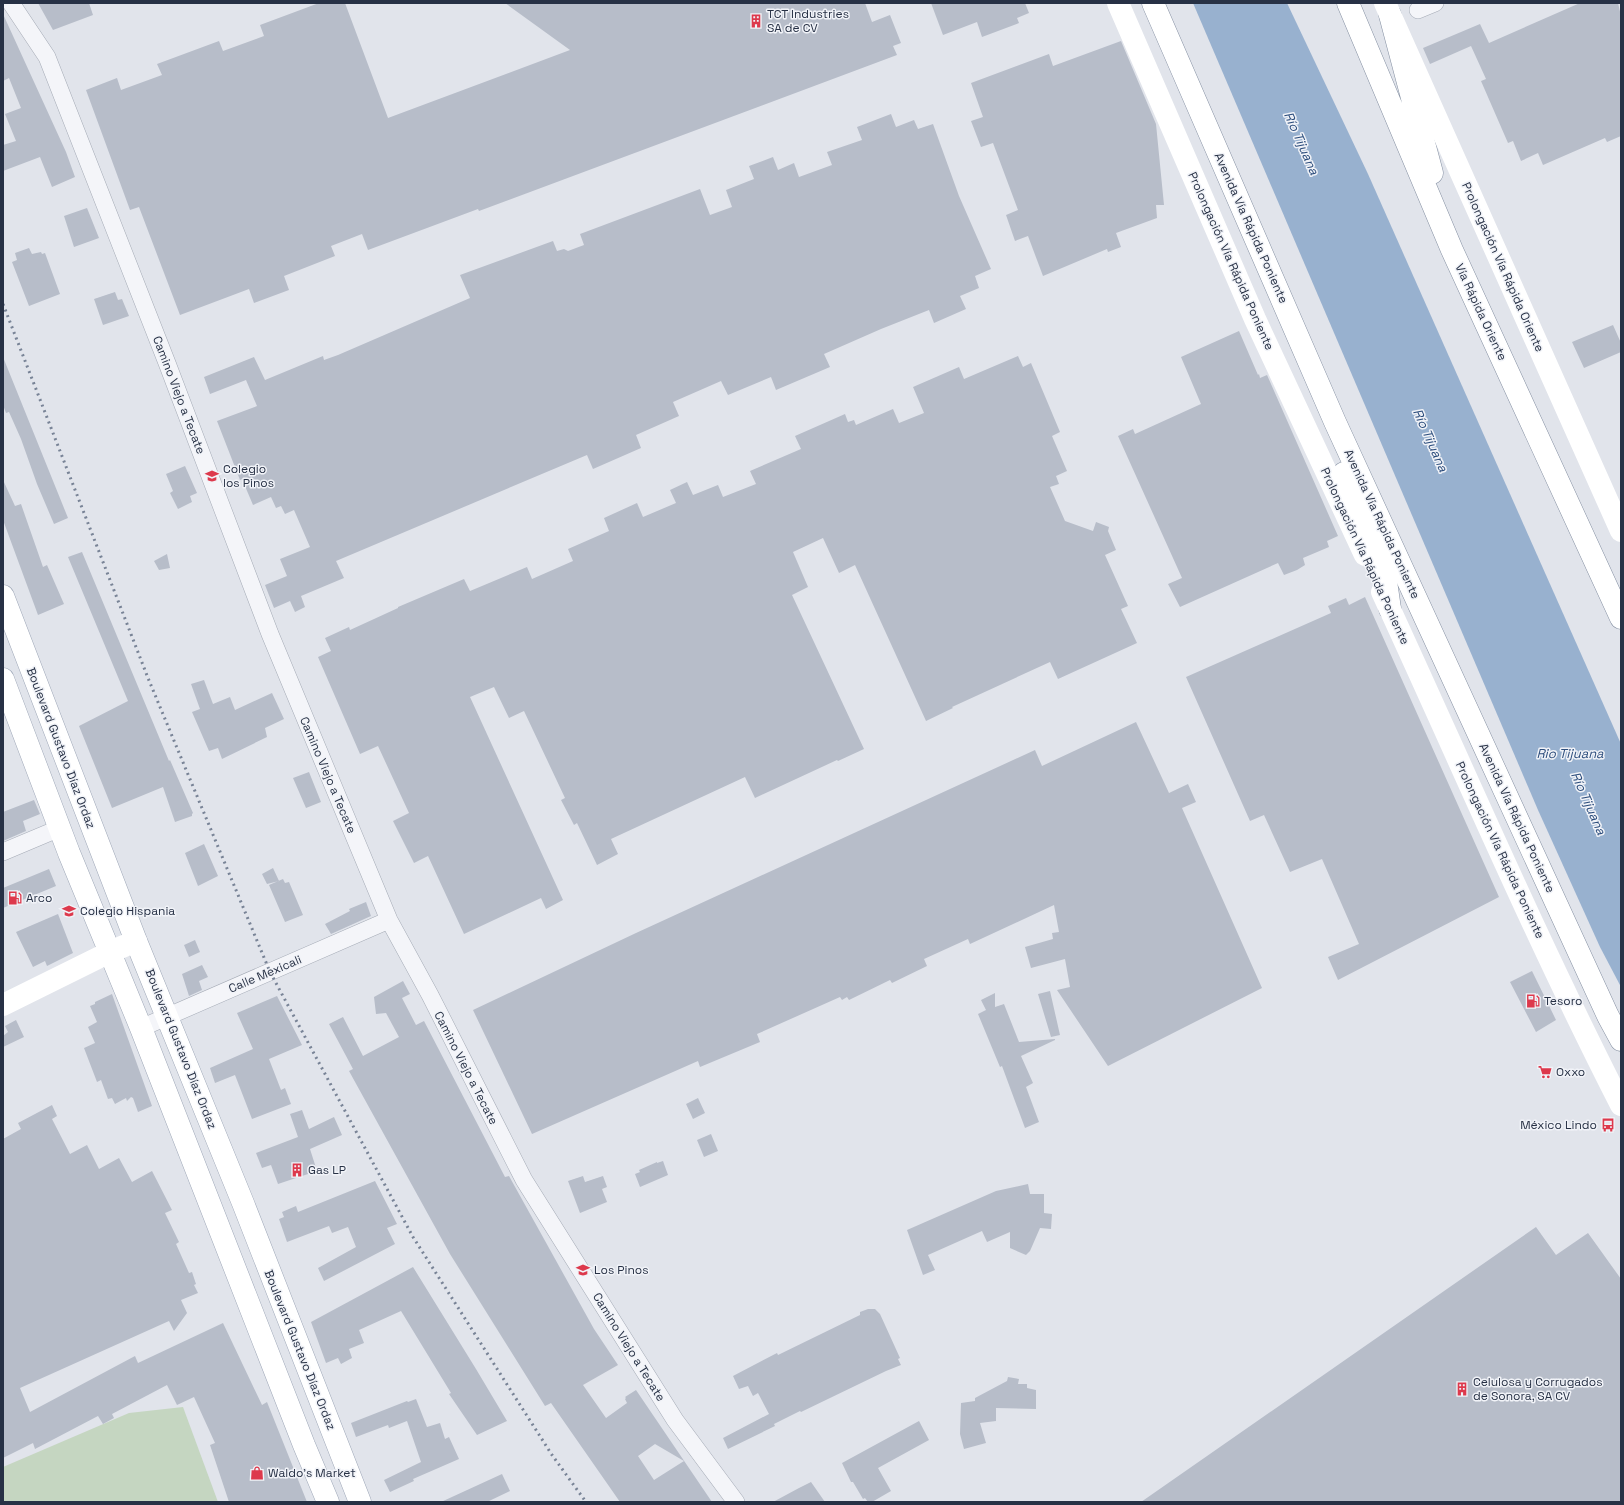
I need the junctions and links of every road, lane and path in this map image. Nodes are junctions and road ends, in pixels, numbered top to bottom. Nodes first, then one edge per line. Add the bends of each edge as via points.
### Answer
1 (11, 3) edge
2 (1118, 3) edge
3 (1153, 3) edge
4 (1348, 3) edge
5 (1435, 3) edge
6 (1388, 9) edge
7 (1418, 10) dead end
8 (1452, 250) junction
9 (1335, 422) junction
10 (1621, 531) edge
11 (3, 596) edge
12 (1390, 609) junction
13 (1621, 618) edge
14 (3, 679) edge
15 (60, 828) junction
16 (3, 852) edge
17 (389, 920) junction
18 (136, 941) junction
19 (110, 952) junction
20 (3, 1005) edge
21 (168, 1016) junction
22 (141, 1028) junction
23 (1621, 1040) edge
24 (1621, 1104) edge
25 (328, 1502) edge
26 (360, 1502) edge
27 (736, 1502) edge

1 - 17 street, Camino Viejo a Tecate via 47,57 270,634
2 - 12 main road, Prolongación Vía Rápida Poniente via 1255,319
3 - 9 main road, Avenida Vía Rápida Poniente
4 - 8 main road, Vía Rápida Oriente
5 - 7 street
6 - 8 main road
6 - 10 main road, Prolongación Vía Rápida Oriente
8 - 13 main road, Vía Rápida Oriente
9 - 12 main road via 1333,443 1387,588
9 - 23 main road, Avenida Vía Rápida Poniente
11 - 18 main road, Boulevard Gustavo Díaz Ordaz
12 - 24 main road, Prolongación Vía Rápida Poniente via 1583,1030
14 - 15 main road
15 - 16 street
15 - 19 main road
17 - 21 street, Calle Mexicali
17 - 27 street, Camino Viejo a Tecate via 524,1180 675,1420
18 - 19 main road
18 - 21 main road, Boulevard Gustavo Díaz Ordaz
19 - 20 main road
19 - 22 main road
21 - 22 street, Calle Mexicali
21 - 26 main road, Boulevard Gustavo Díaz Ordaz
22 - 25 main road

